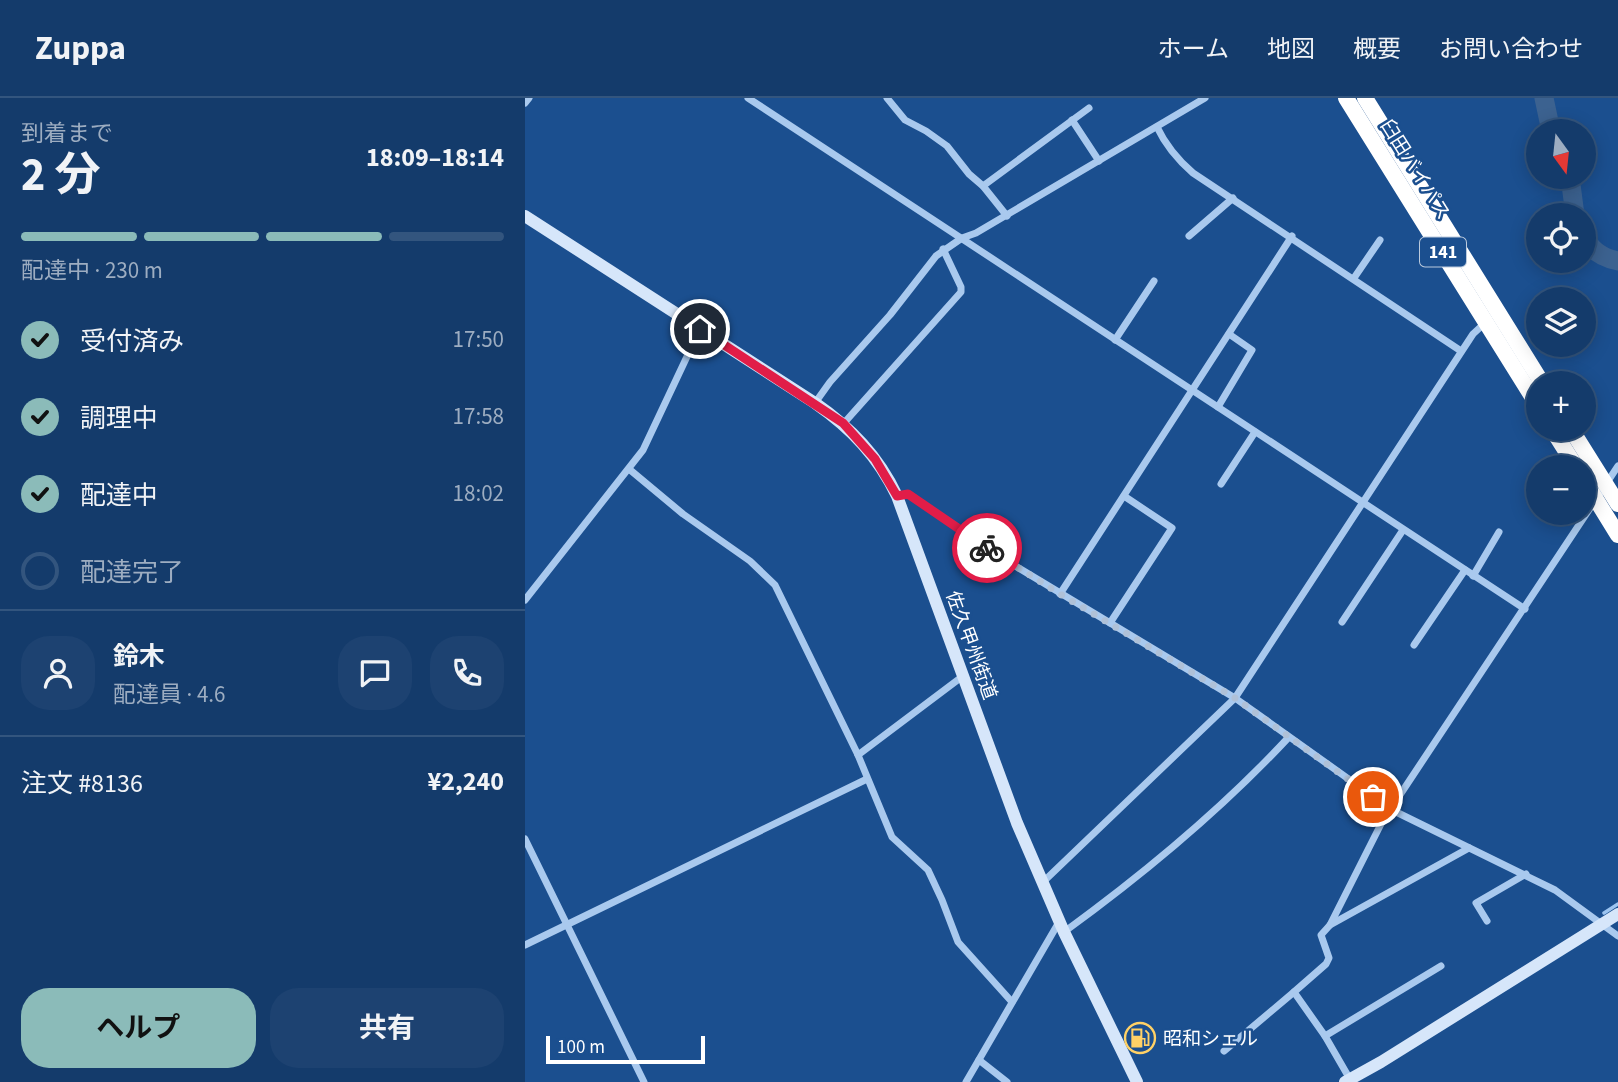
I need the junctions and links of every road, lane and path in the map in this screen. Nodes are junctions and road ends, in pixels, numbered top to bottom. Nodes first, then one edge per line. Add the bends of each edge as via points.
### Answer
1 (529, 98) edge
2 (747, 98) edge
3 (768, 98) edge
4 (887, 98) edge
5 (1205, 98) edge
6 (1346, 98) edge
7 (1365, 98) edge
8 (525, 103) edge
9 (761, 107) junction
10 (1089, 108) dead end
11 (1072, 120) junction
12 (1157, 127) junction
13 (1099, 161) junction
14 (983, 186) junction
15 (1233, 198) junction
16 (525, 216) edge
17 (1007, 216) junction
18 (1189, 236) dead end
19 (1292, 236) junction
20 (961, 238) junction
21 (1380, 240) dead end
22 (943, 249) junction
23 (1354, 278) junction
24 (1154, 281) dead end
25 (1486, 321) junction
26 (700, 329) junction
27 (1229, 334) junction
28 (1115, 340) junction
29 (1461, 351) junction
30 (1535, 371) edge
31 (1526, 386) edge
32 (1193, 391) junction
33 (815, 402) junction
34 (1218, 407) junction
35 (843, 423) junction
36 (1255, 432) junction
37 (1578, 441) edge
38 (1618, 466) edge
39 (629, 469) junction
40 (1221, 484) dead end
41 (1606, 485) junction
42 (897, 496) junction
43 (1124, 496) junction
44 (1596, 500) joint
45 (1363, 503) junction
46 (1618, 504) edge
47 (1580, 525) edge
48 (1403, 530) junction
49 (1499, 533) dead end
50 (1618, 535) edge
51 (1465, 570) junction
52 (1473, 576) junction
53 (1060, 594) junction
54 (525, 600) edge
55 (1525, 609) junction
56 (1342, 622) dead end
57 (1110, 623) junction
58 (1414, 645) dead end
59 (963, 676) junction
60 (1235, 698) junction
61 (1288, 738) junction
62 (857, 755) junction
63 (867, 779) junction
64 (1392, 810) junction
65 (525, 839) edge
66 (1469, 848) junction
67 (1526, 874) junction
68 (1042, 883) junction
69 (1618, 914) edge
70 (1487, 921) dead end
71 (567, 924) junction
72 (1330, 925) junction
73 (1602, 925) junction
74 (1062, 927) junction
75 (1618, 936) edge
76 (525, 945) edge
77 (1441, 966) dead end
78 (1294, 992) junction
79 (1012, 1002) junction
80 (1325, 1037) junction
81 (1224, 1051) dead end
82 (979, 1060) junction
83 (1349, 1081) edge
84 (644, 1082) edge
85 (966, 1082) edge
86 (1007, 1082) edge
87 (1137, 1082) edge

1 - 8 street
2 - 9 street
3 - 9 street
4 - 14 street via 905,120 947,146
5 - 12 street
6 - 25 highway, 臼田バイパス / 141
7 - 30 highway, 臼田バイパス / 141
9 - 20 street
10 - 11 street
11 - 13 street
11 - 14 street
12 - 13 street
12 - 15 street via 1182,164
13 - 17 street
14 - 17 street
15 - 18 street
15 - 19 street
16 - 26 street, 佐久甲州街道
17 - 20 street
19 - 23 street
19 - 27 street
20 - 22 street
20 - 28 street
21 - 23 street
22 - 33 street
22 - 35 street via 961,292
23 - 29 street
24 - 28 street
25 - 29 street
25 - 31 highway, 臼田バイパス / 141
26 - 33 street, 佐久甲州街道
26 - 39 street via 650,437
27 - 32 street
27 - 34 street via 1252,350
28 - 32 street
29 - 45 street
32 - 34 street
32 - 43 street
33 - 35 street, 佐久甲州街道
34 - 36 street
35 - 42 street, 佐久甲州街道 via 875,459
36 - 40 street
36 - 45 street
37 - 41 highway
38 - 41 street
39 - 54 street
39 - 62 street via 775,585
41 - 44 street
41 - 46 highway
42 - 53 street via 908,494
42 - 59 street, 佐久甲州街道
43 - 53 street
43 - 57 street via 1172,528
44 - 50 highway
45 - 48 street
45 - 60 street
47 - 55 street
48 - 51 street
48 - 56 street
49 - 52 street
51 - 52 street
51 - 58 street
52 - 55 street
53 - 57 street
55 - 64 street
57 - 60 street
59 - 62 street
59 - 68 street, 佐久甲州街道
60 - 61 street
60 - 68 street
61 - 64 street
61 - 74 street via 1244,785 1155,865
62 - 63 street
63 - 71 street
63 - 79 street via 892,837 928,870 958,942
64 - 66 street
64 - 72 street
65 - 71 street
66 - 67 street
66 - 72 street
67 - 70 street via 1476,903
67 - 73 street
68 - 74 street, 佐久甲州街道
69 - 73 street
71 - 76 street
71 - 84 street
72 - 78 street via 1321,935 1328,952 1326,964
73 - 75 street
73 - 83 street
74 - 79 street
74 - 87 street, 佐久甲州街道
77 - 80 street
78 - 80 street
78 - 81 street
79 - 82 street
80 - 83 street
82 - 85 street
82 - 86 street

